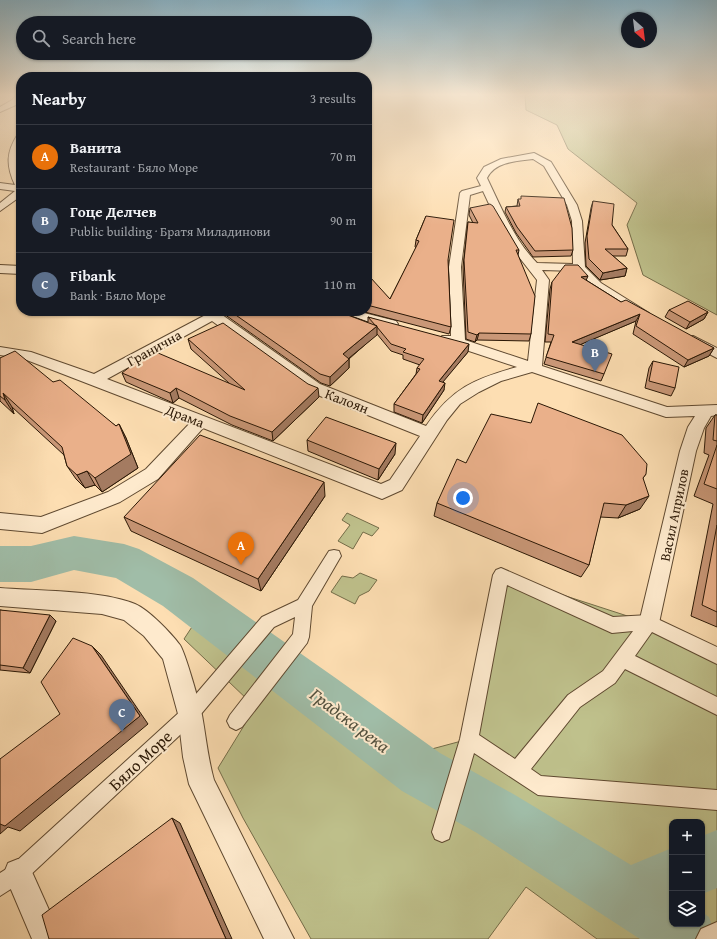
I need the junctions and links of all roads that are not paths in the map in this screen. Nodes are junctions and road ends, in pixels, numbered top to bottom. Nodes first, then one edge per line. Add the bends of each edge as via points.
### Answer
1 (16, 144) edge
2 (16, 177) edge
3 (0, 186) edge
4 (16, 188) edge
5 (485, 188) junction
6 (16, 196) edge
7 (0, 208) edge
8 (534, 266) junction
9 (16, 268) edge
10 (579, 268) junction
11 (0, 269) edge
12 (209, 316) edge
13 (221, 316) edge
14 (360, 316) edge
15 (657, 320) edge
16 (407, 328) edge
17 (684, 335) edge
18 (436, 336) edge
19 (458, 342) junction
20 (0, 351) edge
21 (717, 354) edge
22 (535, 367) junction
23 (95, 380) junction
24 (712, 410) edge
25 (200, 422) junction
26 (429, 433) junction
27 (0, 521) edge
28 (334, 556) dead end
29 (0, 598) edge
30 (304, 605) junction
31 (650, 623) junction
32 (717, 656) edge
33 (623, 659) junction
34 (717, 706) edge
35 (190, 714) junction
36 (236, 721) dead end
37 (469, 739) junction
38 (517, 771) junction
39 (717, 800) edge
40 (442, 832) dead end
41 (9, 879) edge
42 (717, 937) edge
43 (47, 939) edge
44 (279, 939) edge
45 (711, 939) edge

1 - 2 street via 11,158
3 - 4 street
5 - 8 street via 501,219 525,257
5 - 10 street via 482,178 487,169 504,161 534,156 548,164 572,205 577,221
5 - 19 street via 465,193 455,267
6 - 7 street
8 - 10 street
8 - 22 street via 543,280
9 - 11 street
10 - 15 street via 598,286
12 - 23 street, Гранична
13 - 26 street, Калоян via 315,388
14 - 16 street
17 - 21 street
18 - 19 street
19 - 22 street
20 - 23 street, Драма via 26,355
22 - 24 street via 666,412
22 - 26 street, Драма via 496,378 474,388 455,400
23 - 25 street, Драма
24 - 31 street, Васил Априлов via 696,427 688,451
25 - 26 street, Драма via 382,492 396,485
25 - 27 street via 152,474 114,497 42,525
28 - 30 street
29 - 35 street via 102,605 130,612 151,629 172,653
30 - 35 street, Бяло Море via 268,622
30 - 36 street via 300,637
31 - 32 street
31 - 33 street
31 - 37 street via 612,625 502,575
33 - 34 street
33 - 38 street via 609,677 574,701
35 - 41 street, Бяло Море
35 - 44 street via 195,757 202,784
37 - 38 street
37 - 40 street
38 - 39 street via 538,785
41 - 43 street
42 - 45 street

